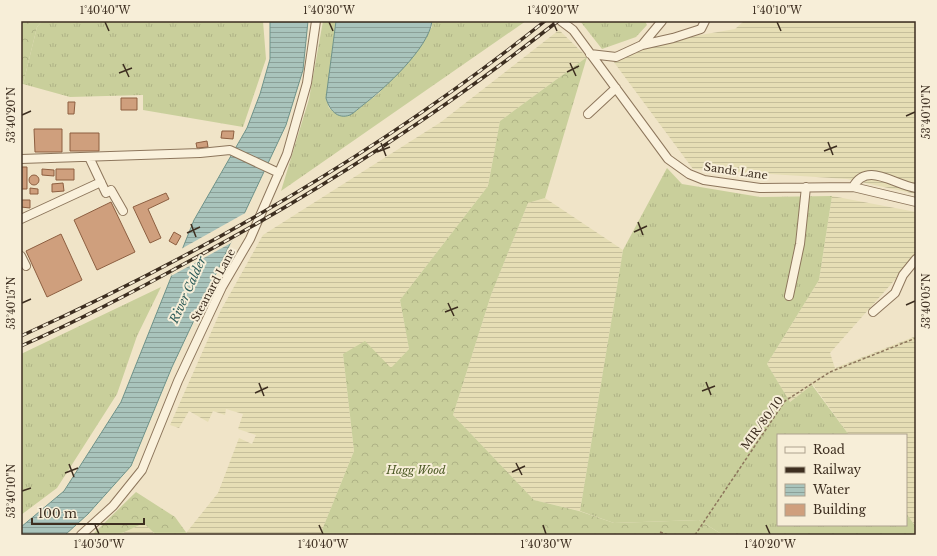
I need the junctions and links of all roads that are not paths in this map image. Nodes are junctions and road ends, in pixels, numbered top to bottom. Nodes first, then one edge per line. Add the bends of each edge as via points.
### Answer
1 (316, 21) edge
2 (561, 21) edge
3 (662, 21) edge
4 (705, 21) edge
5 (642, 45) junction
6 (590, 54) junction
7 (616, 88) junction
8 (588, 114) dead end
9 (89, 157) junction
10 (21, 159) edge
11 (276, 171) junction
12 (100, 182) junction
13 (853, 187) junction
14 (806, 188) junction
15 (916, 188) edge
16 (916, 202) edge
17 (123, 211) dead end
18 (21, 219) edge
19 (21, 256) edge
20 (916, 259) edge
21 (26, 266) dead end
22 (789, 296) dead end
23 (873, 312) dead end
24 (83, 534) edge

1 - 11 street, Steanard Lane via 307,84 288,154
2 - 6 street, Sands Lane via 574,30
3 - 5 street
4 - 5 street via 701,29
5 - 6 street via 616,57
6 - 7 street, Sands Lane
7 - 8 street
7 - 14 street, Sands Lane via 668,159 689,174 704,180 760,188
9 - 10 street
9 - 11 street via 200,154 230,150
9 - 12 street
11 - 24 street, Steanard Lane via 250,239 222,287 178,381 142,470 113,506
12 - 17 street via 106,193 112,190
12 - 18 street
13 - 14 street, Sands Lane
13 - 15 street via 857,179 871,175
13 - 16 street, Sands Lane
14 - 22 street via 800,244
19 - 21 street
20 - 23 street via 906,270 891,298

